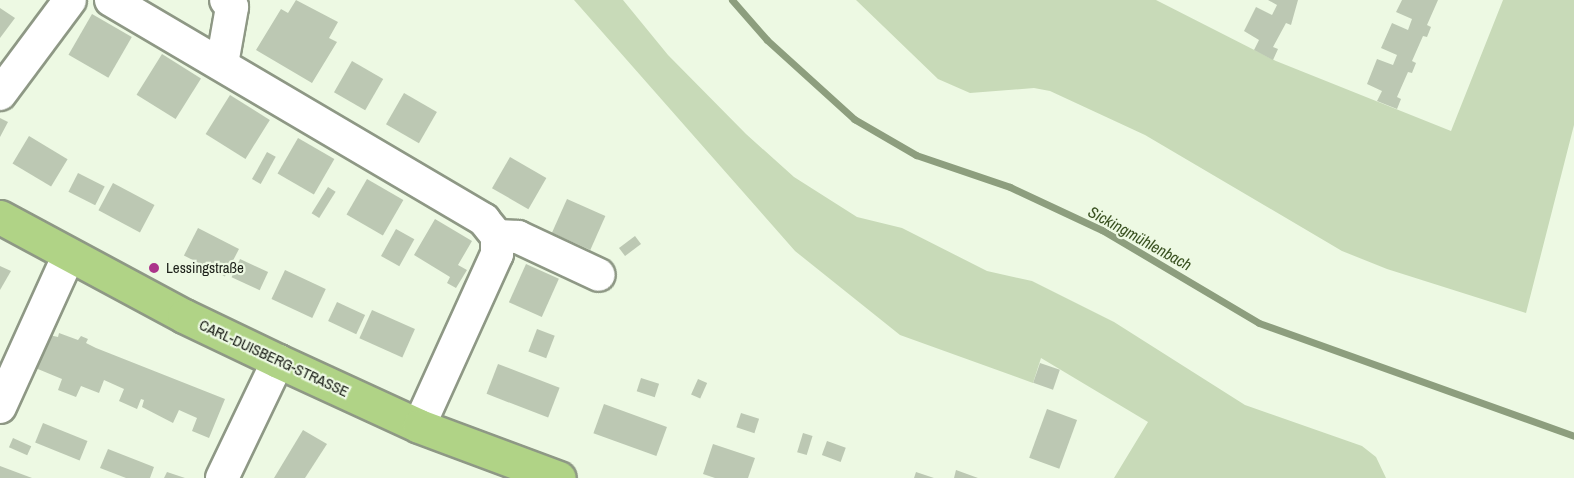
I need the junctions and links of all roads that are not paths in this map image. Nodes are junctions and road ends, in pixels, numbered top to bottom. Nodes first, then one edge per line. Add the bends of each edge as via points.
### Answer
1 (70, 0) edge
2 (111, 0) edge
3 (226, 0) edge
4 (222, 64) junction
5 (0, 94) edge
6 (0, 217) edge
7 (497, 236) junction
8 (69, 255) junction
9 (599, 274) dead end
10 (278, 361) junction
11 (0, 407) edge
12 (419, 426) junction
13 (222, 478) edge
14 (559, 478) edge

1 - 5 street
2 - 4 street
3 - 4 street via 232,7
4 - 7 street via 484,220
6 - 8 main road, CARL-DUISBERG-STRASSE
7 - 9 street via 518,237
7 - 12 street via 496,254
8 - 10 main road, CARL-DUISBERG-STRASSE
8 - 11 street
10 - 12 main road, CARL-DUISBERG-STRASSE
10 - 13 street
12 - 14 main road, CARL-DUISBERG-STRASSE

